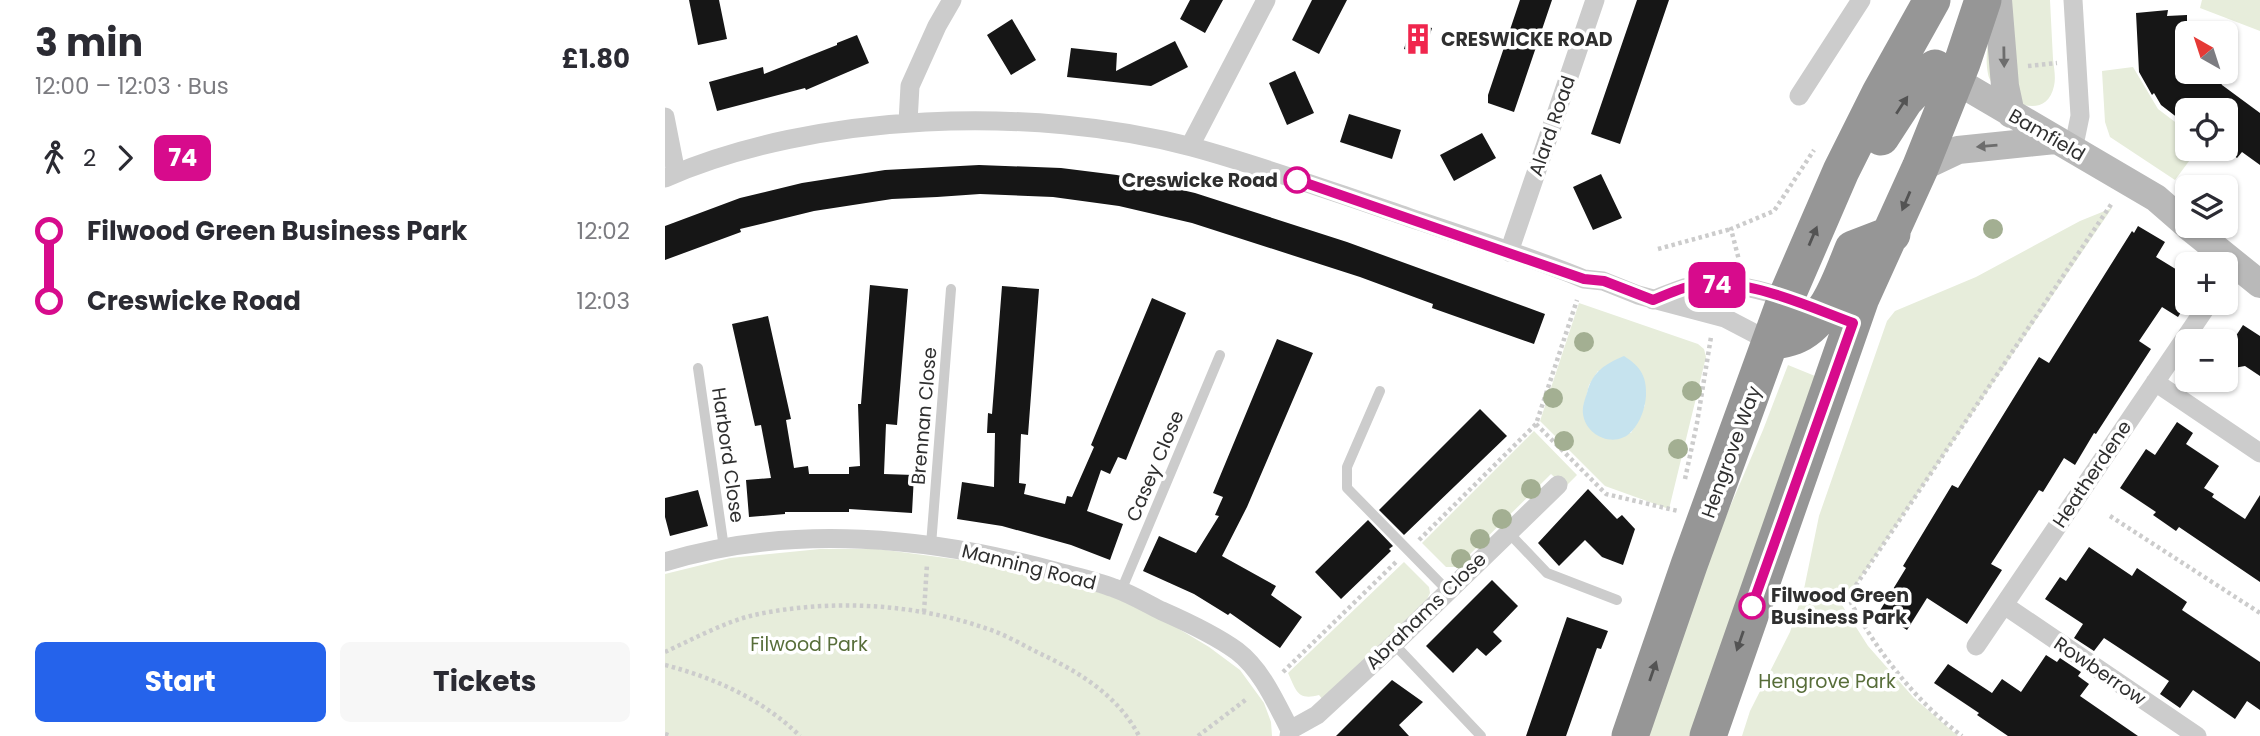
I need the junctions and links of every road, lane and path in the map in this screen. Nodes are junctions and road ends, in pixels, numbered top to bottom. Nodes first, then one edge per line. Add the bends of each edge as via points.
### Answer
1 (952, 0) edge
2 (1266, 0) edge
3 (1595, 0) edge
4 (1861, 0) edge
5 (1932, 0) edge
6 (1983, 0) edge
7 (1999, 0) edge
8 (2073, 0) edge
9 (1904, 48) junction
10 (2057, 52) dead end
11 (2004, 68) junction
12 (1945, 74) junction
13 (1799, 96) dead end
14 (2011, 114) junction
15 (665, 117) edge
16 (908, 122) junction
17 (2064, 145) junction
18 (1190, 146) junction
19 (1830, 157) junction
20 (1920, 167) junction
21 (670, 175) edge
22 (2124, 180) junction
23 (2175, 214) edge
24 (1731, 229) junction
25 (2200, 238) edge
26 (1658, 249) dead end
27 (1509, 252) junction
28 (2212, 252) edge
29 (1740, 262) dead end
30 (2238, 275) edge
31 (1584, 279) junction
32 (2260, 284) edge
33 (951, 289) dead end
34 (1786, 299) junction
35 (1653, 300) junction
36 (2201, 315) edge
37 (1837, 317) junction
38 (1770, 342) junction
39 (1220, 355) dead end
40 (698, 368) dead end
41 (2155, 382) junction
42 (1380, 391) dead end
43 (1536, 424) junction
44 (2260, 453) edge
45 (1557, 485) dead end
46 (1678, 511) dead end
47 (2110, 516) dead end
48 (1508, 532) junction
49 (931, 545) junction
50 (725, 548) junction
51 (1408, 551) junction
52 (665, 562) edge
53 (1447, 590) junction
54 (1121, 591) junction
55 (1848, 597) junction
56 (1797, 599) dead end
57 (1618, 600) dead end
58 (2004, 605) junction
59 (924, 612) junction
60 (2260, 613) edge
61 (1394, 644) junction
62 (1976, 646) dead end
63 (665, 652) edge
64 (665, 665) edge
65 (1266, 684) junction
66 (1290, 733) edge
67 (665, 734) edge
68 (671, 736) edge
69 (800, 736) edge
70 (1139, 736) edge
71 (1198, 736) edge
72 (1481, 736) edge
73 (1630, 736) edge
74 (1708, 736) edge
75 (1962, 736) edge
76 (2197, 736) edge

1 - 16 street via 910,86
2 - 18 street
3 - 27 street, Alard Road
4 - 13 street
5 - 9 highway, Hengrove Way
6 - 12 highway via 1962,63
7 -> 11 street
8 - 17 street via 2080,116
9 - 12 street, Bamfield
9 - 19 highway, Hengrove Way
10 - 11 path via 2057,64
11 - 14 street
12 - 14 street, Bamfield
19 -> 12 highway via 1865,160 1905,100
12 - 20 highway
14 - 17 street, Bamfield
15 - 21 street
16 - 18 street via 1051,124
16 - 21 street via 785,140
17 -> 20 street via 1958,150
17 - 22 street, Bamfield
18 - 27 street
19 - 24 path via 1774,211
34 -> 19 highway, Hengrove Way
20 -> 37 highway via 1861,298
22 - 23 street, Bamfield
22 - 55 path
24 - 26 path
24 - 29 path
25 - 28 street, Bamfield
27 - 31 street
30 - 32 street, Bamfield
31 - 35 street via 1604,281
31 - 43 path
33 - 49 lane, Brennan Close
34 - 35 street via 1722,284 1685,288
34 - 37 street
34 - 38 highway, Hengrove Way
35 - 38 street via 1725,318
36 - 41 street, Heatherdene
37 - 38 highway via 1795,337
37 -> 74 highway
73 -> 38 highway, Hengrove Way
39 - 54 lane, Casey Close
40 - 50 lane, Harbord Close
41 - 44 street
41 - 58 street, Heatherdene
42 - 51 lane via 1347,467 1347,488
43 - 46 path via 1606,494
43 - 51 path
45 - 48 street, Abrahams Close
47 - 60 path
48 - 53 street, Abrahams Close
48 - 57 lane via 1548,573
49 - 50 street, Manning Road via 820,538
49 - 54 street, Manning Road via 1001,556
49 - 59 path
50 - 52 street, Manning Road
51 - 53 lane
51 - 65 path via 1289,668
53 - 61 street, Abrahams Close
54 - 65 street, Manning Road via 1238,652
55 - 56 path
55 - 75 path via 1882,653 1943,722
58 - 62 street, Heatherdene
58 - 76 street, Rowberrow
59 - 63 path via 834,607 751,615
59 - 70 path via 988,628 1065,666 1109,697
61 - 66 street, Abrahams Close via 1317,715
61 - 72 lane
64 - 69 path via 742,692
65 - 66 street, Manning Road
65 - 71 path
67 - 68 path

